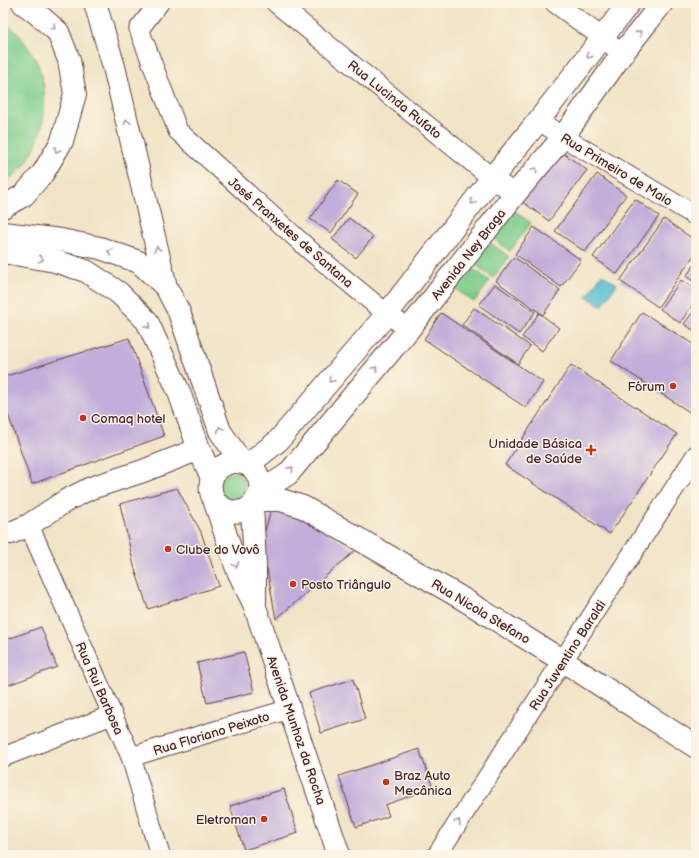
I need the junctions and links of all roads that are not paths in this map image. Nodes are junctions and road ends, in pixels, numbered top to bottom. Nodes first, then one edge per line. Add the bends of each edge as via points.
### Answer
1 (23, 3) edge
2 (95, 3) edge
3 (159, 3) edge
4 (276, 3) edge
5 (555, 3) edge
6 (629, 3) edge
7 (662, 3) edge
8 (603, 38) junction
9 (622, 54) junction
10 (539, 120) junction
11 (563, 137) junction
12 (492, 178) junction
13 (515, 194) junction
14 (3, 207) edge
15 (696, 216) edge
16 (3, 233) edge
17 (3, 252) edge
18 (166, 287) junction
19 (388, 314) junction
20 (409, 329) junction
21 (199, 449) junction
22 (696, 455) edge
23 (244, 464) junction
24 (212, 478) junction
25 (256, 499) junction
26 (215, 502) junction
27 (29, 525) junction
28 (3, 533) edge
29 (254, 604) junction
30 (563, 661) junction
31 (290, 709) junction
32 (112, 715) junction
33 (696, 747) edge
34 (3, 756) edge
35 (131, 757) junction
36 (160, 855) edge
37 (339, 855) edge
38 (437, 855) edge

1 -> 14 main road via 58,32 69,60 75,94 62,141 43,173 24,195
18 -> 2 main road via 114,67
3 - 19 street, José Pranxetes de Santana via 139,29 178,131 313,253
4 - 12 street, Rua Lucinda Rufato
5 - 8 street
6 - 8 main road, Avenida Ney Braga
9 -> 7 main road, Avenida Ney Braga
8 - 9 street
8 -> 10 main road, Avenida Ney Braga
9 - 11 main road, Avenida Ney Braga
10 - 11 street, Rua Primeiro de Maio
10 - 12 main road, Avenida Ney Braga
13 -> 11 main road, Avenida Ney Braga
11 - 15 street, Rua Primeiro de Maio
12 - 13 street, Rua Lucinda Rufato
12 -> 19 main road, Avenida Ney Braga
13 - 20 main road, Avenida Ney Braga
18 -> 16 main road via 139,262 100,248
17 -> 21 main road via 55,261 86,271 118,293 147,321 179,392
23 -> 18 main road via 220,431 179,312
19 - 20 street, José Pranxetes de Santana
19 -> 23 main road, Avenida Ney Braga via 278,441
25 -> 20 main road, Avenida Ney Braga via 288,474
21 - 24 main road
21 - 27 main road via 91,488
22 - 30 street, Rua Juventino Baraldi
23 - 24 main road via 226,463
23 - 25 main road via 258,476 261,484
24 - 26 main road via 211,495
25 - 26 main road via 244,511 236,512 227,511
25 - 29 main road
25 - 30 main road, Rua Nicola Stefano via 281,500 304,506
26 -> 29 main road via 237,569
27 - 28 main road via 11,533
27 - 32 street, Rua Rui Barbosa
29 - 31 main road, Avenida Munhoz da Rocha
30 - 33 main road, Rua Nicola Stefano
38 -> 30 street, Rua Juventino Baraldi
31 - 35 street, Rua Floriano Peixoto
31 - 37 main road, Avenida Munhoz da Rocha
32 - 34 street
32 - 35 street, Rua Rui Barbosa
35 - 36 street, Rua Rui Barbosa

